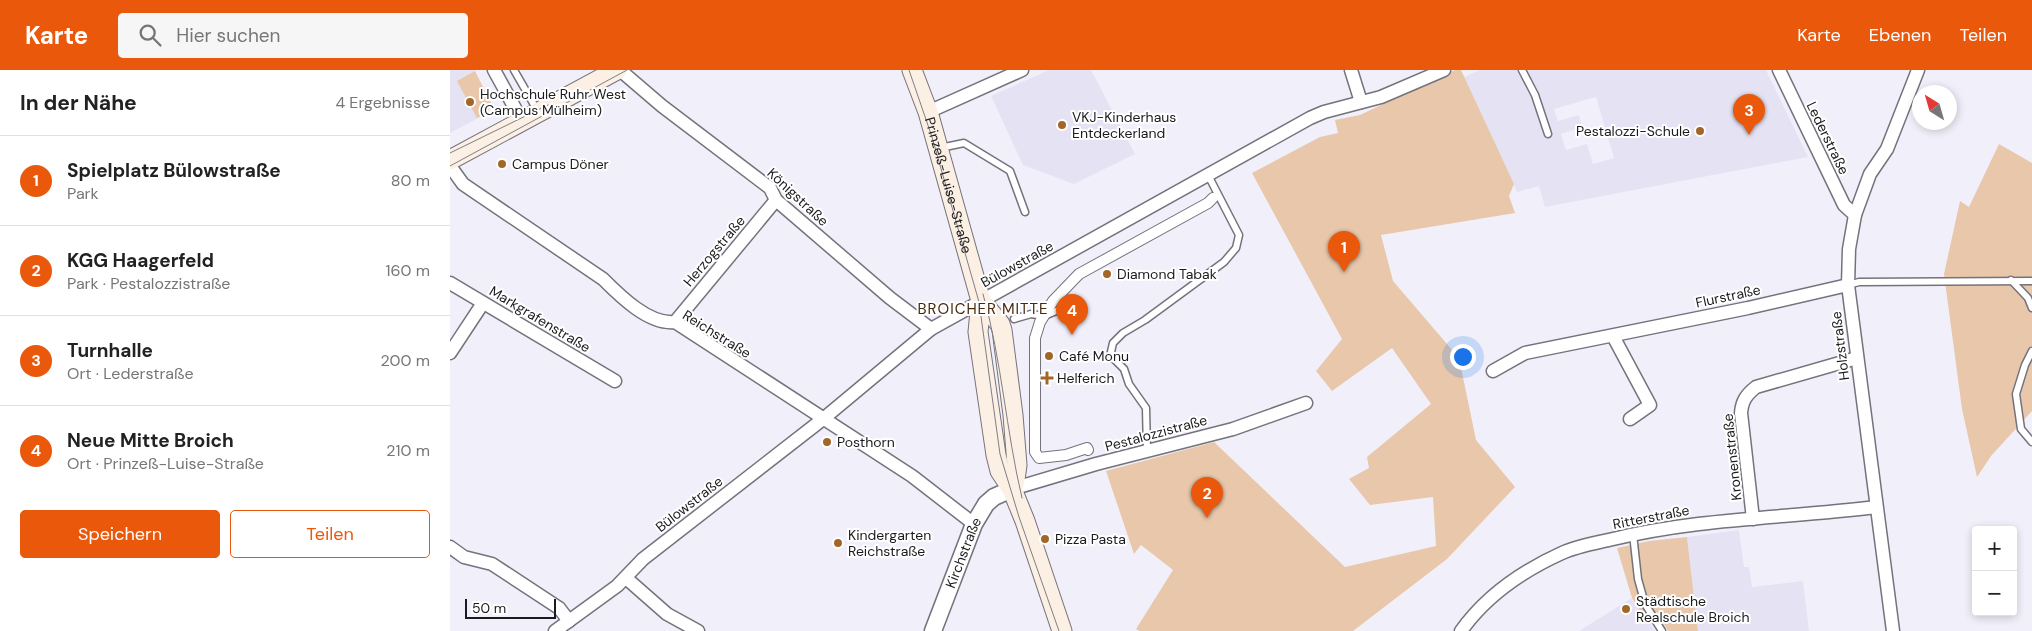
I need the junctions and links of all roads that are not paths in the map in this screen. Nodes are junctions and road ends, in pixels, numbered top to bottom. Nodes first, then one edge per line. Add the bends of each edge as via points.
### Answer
1 (494, 70) edge
2 (514, 70) edge
3 (618, 70) edge
4 (912, 70) edge
5 (1022, 70) edge
6 (1351, 70) edge
7 (1444, 70) edge
8 (1522, 70) edge
9 (1779, 70) edge
10 (1918, 70) edge
11 (1361, 102) junction
12 (928, 112) junction
13 (530, 117) junction
14 (1548, 134) dead end
15 (939, 149) junction
16 (450, 160) edge
17 (450, 166) edge
18 (1208, 175) junction
19 (1213, 198) dead end
20 (776, 200) junction
21 (1025, 212) dead end
22 (1855, 215) junction
23 (2011, 280) junction
24 (2032, 281) edge
25 (450, 283) edge
26 (1848, 284) junction
27 (981, 301) junction
28 (1078, 302) dead end
29 (483, 303) junction
30 (2032, 308) edge
31 (1044, 316) junction
32 (1014, 319) dead end
33 (675, 322) junction
34 (931, 329) junction
35 (1613, 336) junction
36 (2032, 351) edge
37 (450, 353) edge
38 (1857, 358) junction
39 (1493, 371) dead end
40 (616, 381) dead end
41 (1306, 403) dead end
42 (823, 419) junction
43 (1630, 419) dead end
44 (2032, 442) edge
45 (1088, 450) dead end
46 (1147, 452) junction
47 (1012, 488) junction
48 (1876, 507) junction
49 (1754, 519) junction
50 (974, 524) junction
51 (1633, 534) junction
52 (450, 547) edge
53 (626, 578) junction
54 (569, 621) junction
55 (555, 631) edge
56 (698, 631) edge
57 (933, 631) edge
58 (1062, 631) edge
59 (1461, 631) edge
60 (1662, 631) edge
61 (1893, 631) edge

1 - 13 street
2 - 13 lane
3 - 13 main road
3 - 20 street, Königstraße via 770,188
4 - 12 main road, Prinzeß-Luise-Straße
5 - 12 street
6 - 11 street
7 - 11 street, Bülowstraße via 1381,98
8 - 14 lane
9 - 22 street, Lederstraße via 1844,205
10 - 22 street, Holzstraße via 1887,149 1870,174
11 - 18 street, Bülowstraße via 1310,118
12 - 15 main road, Prinzeß-Luise-Straße
13 - 16 main road
15 - 21 lane via 964,143 1010,172
15 - 27 main road, Prinzeß-Luise-Straße
17 - 33 street, Reichstraße via 463,184 603,279 623,298 657,321
18 - 27 street, Bülowstraße
18 - 46 lane via 1239,234 1236,248 1224,262 1113,343 1114,359 1124,369 1129,384 1146,408
19 - 31 street via 1079,274 1053,301
20 - 33 street, Herzogstraße
20 - 34 street, Königstraße
22 - 26 street, Holzstraße via 1848,249
23 - 24 lane
23 - 26 lane
23 - 30 lane via 2028,298
25 - 29 street, Markgrafenstraße
26 - 35 street, Flurstraße
26 - 38 street, Holzstraße
27 - 34 street, Bülowstraße
27 - 47 main road, Prinzeß-Luise-Straße via 978,332 994,446 1000,471
27 - 47 main road, Prinzeß-Luise-Straße via 1000,324 1006,349 1017,465
28 - 31 lane
29 - 37 street
29 - 40 street, Markgrafenstraße
31 - 32 lane via 1032,314
31 - 45 street via 1035,338 1031,452 1039,458 1048,458
33 - 42 street, Reichstraße
34 - 42 street, Bülowstraße
35 - 39 street, Flurstraße via 1525,353
35 - 43 street via 1650,405
36 - 44 lane via 2016,394 2021,429
38 - 48 street, Holzstraße
38 - 49 street, Kronenstraße via 1756,388 1741,404
41 - 46 street, Pestalozzistraße via 1233,429
42 - 50 street, Reichstraße via 912,476
42 - 53 street, Bülowstraße via 643,559
46 - 47 street, Pestalozzistraße
47 - 50 street, Kirchstraße via 986,504
47 - 58 main road, Prinzeß-Luise-Straße
48 - 49 street, Ritterstraße
48 - 61 street, Holzstraße
49 - 51 street, Ritterstraße via 1695,523
50 - 57 street, Kirchstraße
51 - 59 street, Ritterstraße via 1564,552 1532,568 1484,603
51 - 60 lane via 1638,579 1645,604
52 - 54 street via 464,557 492,564 559,608
53 - 54 street, Bülowstraße
53 - 56 street via 667,614
54 - 55 street, Bülowstraße

